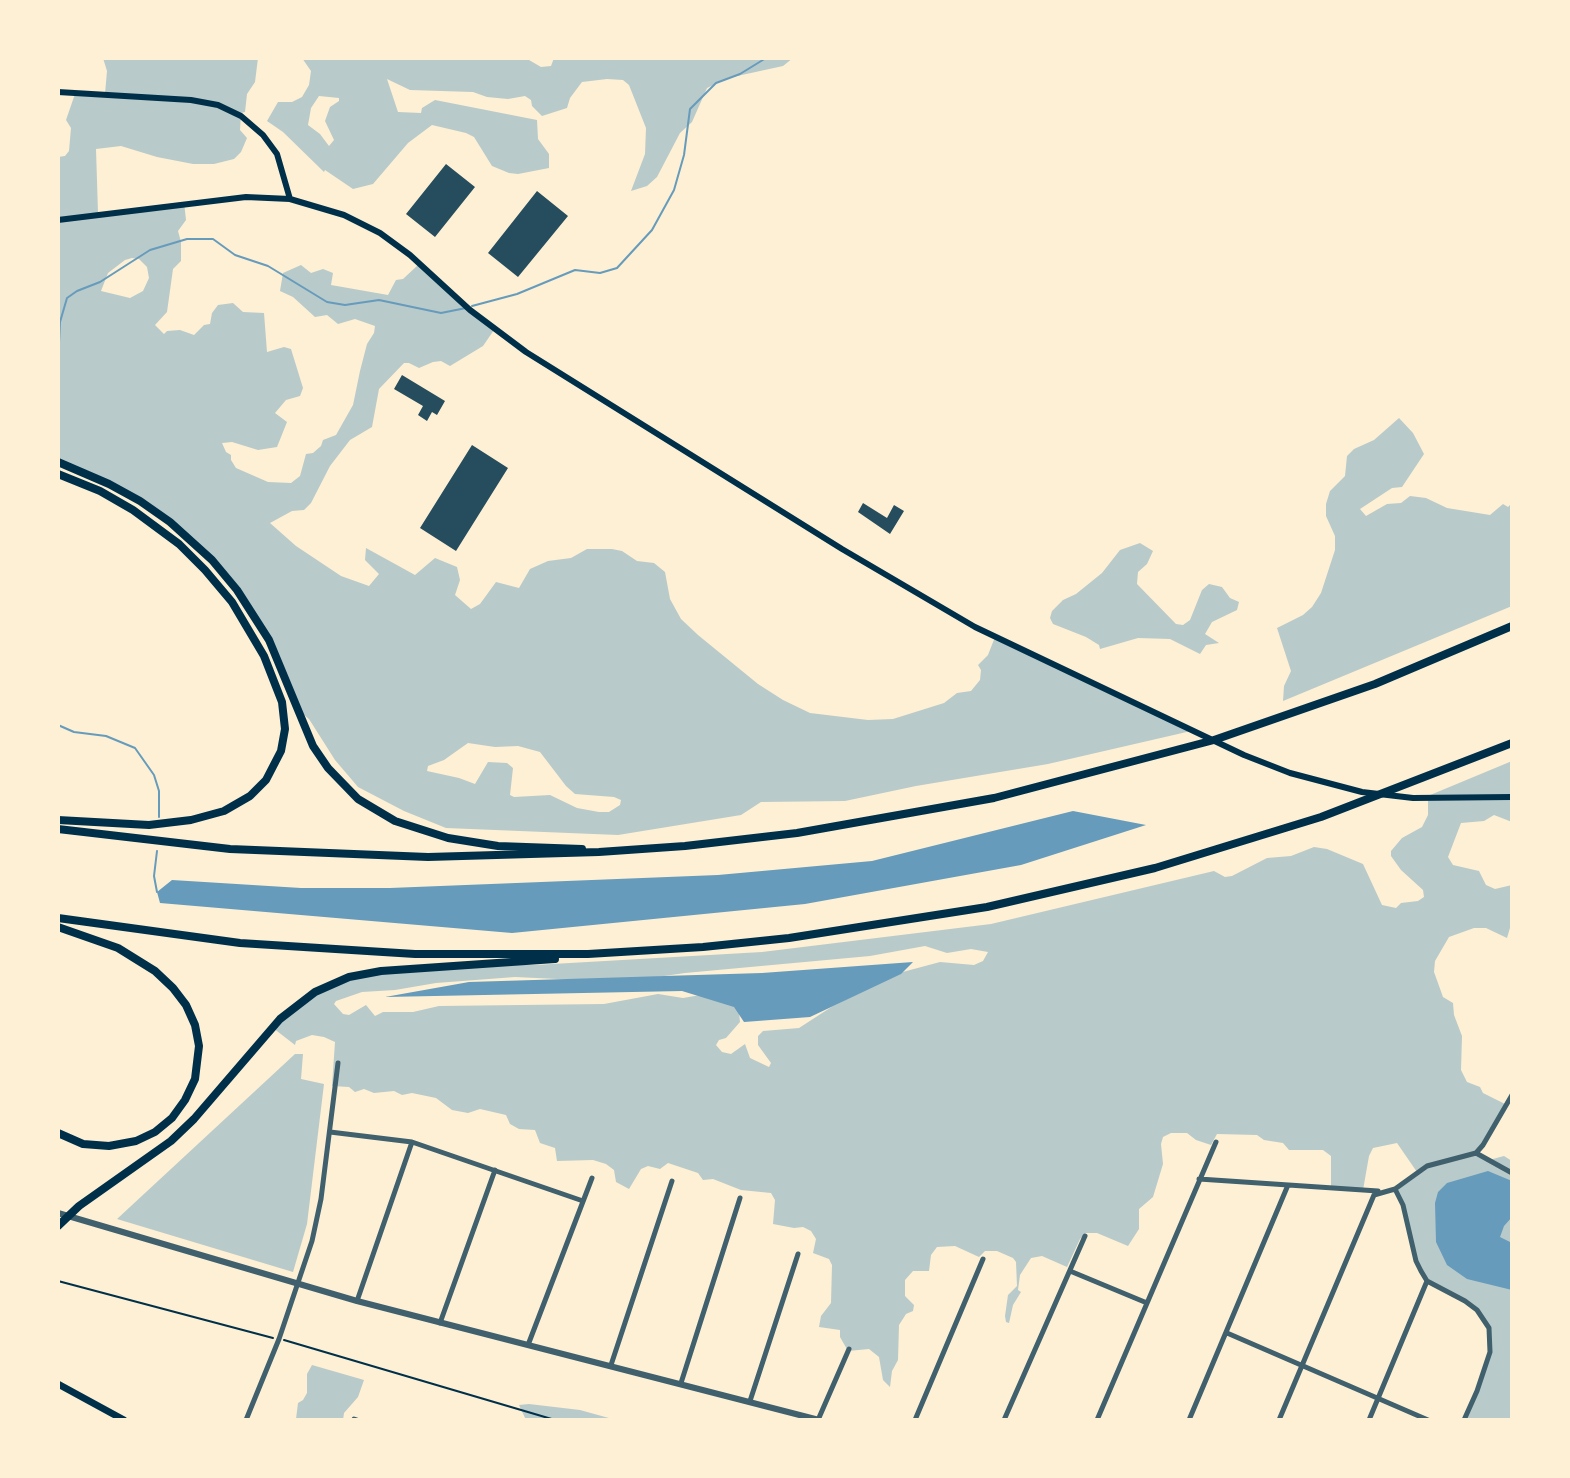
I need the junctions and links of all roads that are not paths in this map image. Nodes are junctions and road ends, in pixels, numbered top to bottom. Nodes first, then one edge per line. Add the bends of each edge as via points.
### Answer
1 (58, 92) edge
2 (290, 199) junction
3 (58, 220) edge
4 (58, 462) edge
5 (58, 474) edge
6 (1512, 626) edge
7 (1512, 743) edge
8 (1512, 797) edge
9 (58, 820) edge
10 (58, 829) edge
11 (627, 850) junction
12 (58, 918) edge
13 (58, 927) edge
14 (588, 954) junction
15 (338, 1063) dead end
16 (1512, 1095) edge
17 (1510, 1104) edge
18 (330, 1132) junction
19 (58, 1133) edge
20 (412, 1142) junction
21 (1216, 1142) dead end
22 (1476, 1153) junction
23 (495, 1170) junction
24 (1512, 1173) edge
25 (592, 1178) dead end
26 (1199, 1179) junction
27 (672, 1181) dead end
28 (1288, 1185) junction
29 (1395, 1189) junction
30 (1379, 1191) junction
31 (740, 1198) dead end
32 (583, 1201) junction
33 (58, 1213) edge
34 (58, 1226) edge
35 (1085, 1236) dead end
36 (798, 1254) dead end
37 (983, 1259) dead end
38 (1070, 1271) junction
39 (1427, 1281) junction
40 (297, 1284) junction
41 (357, 1301) junction
42 (1147, 1303) junction
43 (440, 1323) junction
44 (1227, 1333) junction
45 (528, 1345) junction
46 (849, 1349) dead end
47 (611, 1365) junction
48 (1301, 1365) junction
49 (681, 1383) junction
50 (58, 1384) edge
51 (1378, 1399) junction
52 (750, 1401) junction
53 (124, 1420) edge
54 (246, 1420) edge
55 (818, 1420) edge
56 (915, 1420) edge
57 (1004, 1420) edge
58 (1097, 1420) edge
59 (1189, 1420) edge
60 (1279, 1420) edge
61 (1369, 1420) edge
62 (1428, 1420) edge
63 (1464, 1420) edge

1 - 2 main road via 218,105 263,135 277,154
2 - 3 main road via 220,198
2 - 8 main road via 344,215 390,240 526,352 975,627 1290,773 1362,792 1413,798
4 - 11 highway via 140,501 212,560 269,640 320,757 369,807 419,831 472,842
5 - 9 highway via 133,510 205,570 232,602 264,656 282,702 285,729 266,780 224,811 161,824
6 - 11 highway via 1281,718 1048,785 854,824
7 - 14 highway via 1307,822 1043,895 818,935
10 - 11 highway via 344,855 499,857
12 - 14 highway via 199,939 327,950
13 - 19 highway via 118,948 155,971 186,1005 199,1046 195,1079 185,1100 155,1132 109,1146 83,1144
14 - 34 highway via 394,969 325,987 280,1019 171,1141
15 - 18 street
16 - 17 street
17 - 22 street
18 - 20 street
18 - 40 street via 316,1223
20 - 23 street
20 - 41 street
21 - 26 street
22 - 24 street
22 - 29 street via 1427,1166
23 - 32 street
23 - 43 street
25 - 32 street
26 - 28 street
26 - 42 street
27 - 47 street
28 - 30 street
28 - 44 street
29 - 30 street
29 - 39 street
30 - 48 street
31 - 49 street
32 - 45 street
33 - 40 street
35 - 38 street
36 - 52 street
37 - 56 street
38 - 42 street
38 - 57 street
39 - 51 street
39 - 63 street via 1465,1301 1490,1330 1490,1352
40 - 41 street
40 - 54 street
41 - 43 street
42 - 58 street
43 - 45 street
44 - 48 street
44 - 59 street
45 - 47 street
46 - 55 street
47 - 49 street
48 - 51 street
48 - 60 street
49 - 52 street
50 - 53 main road
51 - 61 street
51 - 62 street
52 - 55 street

